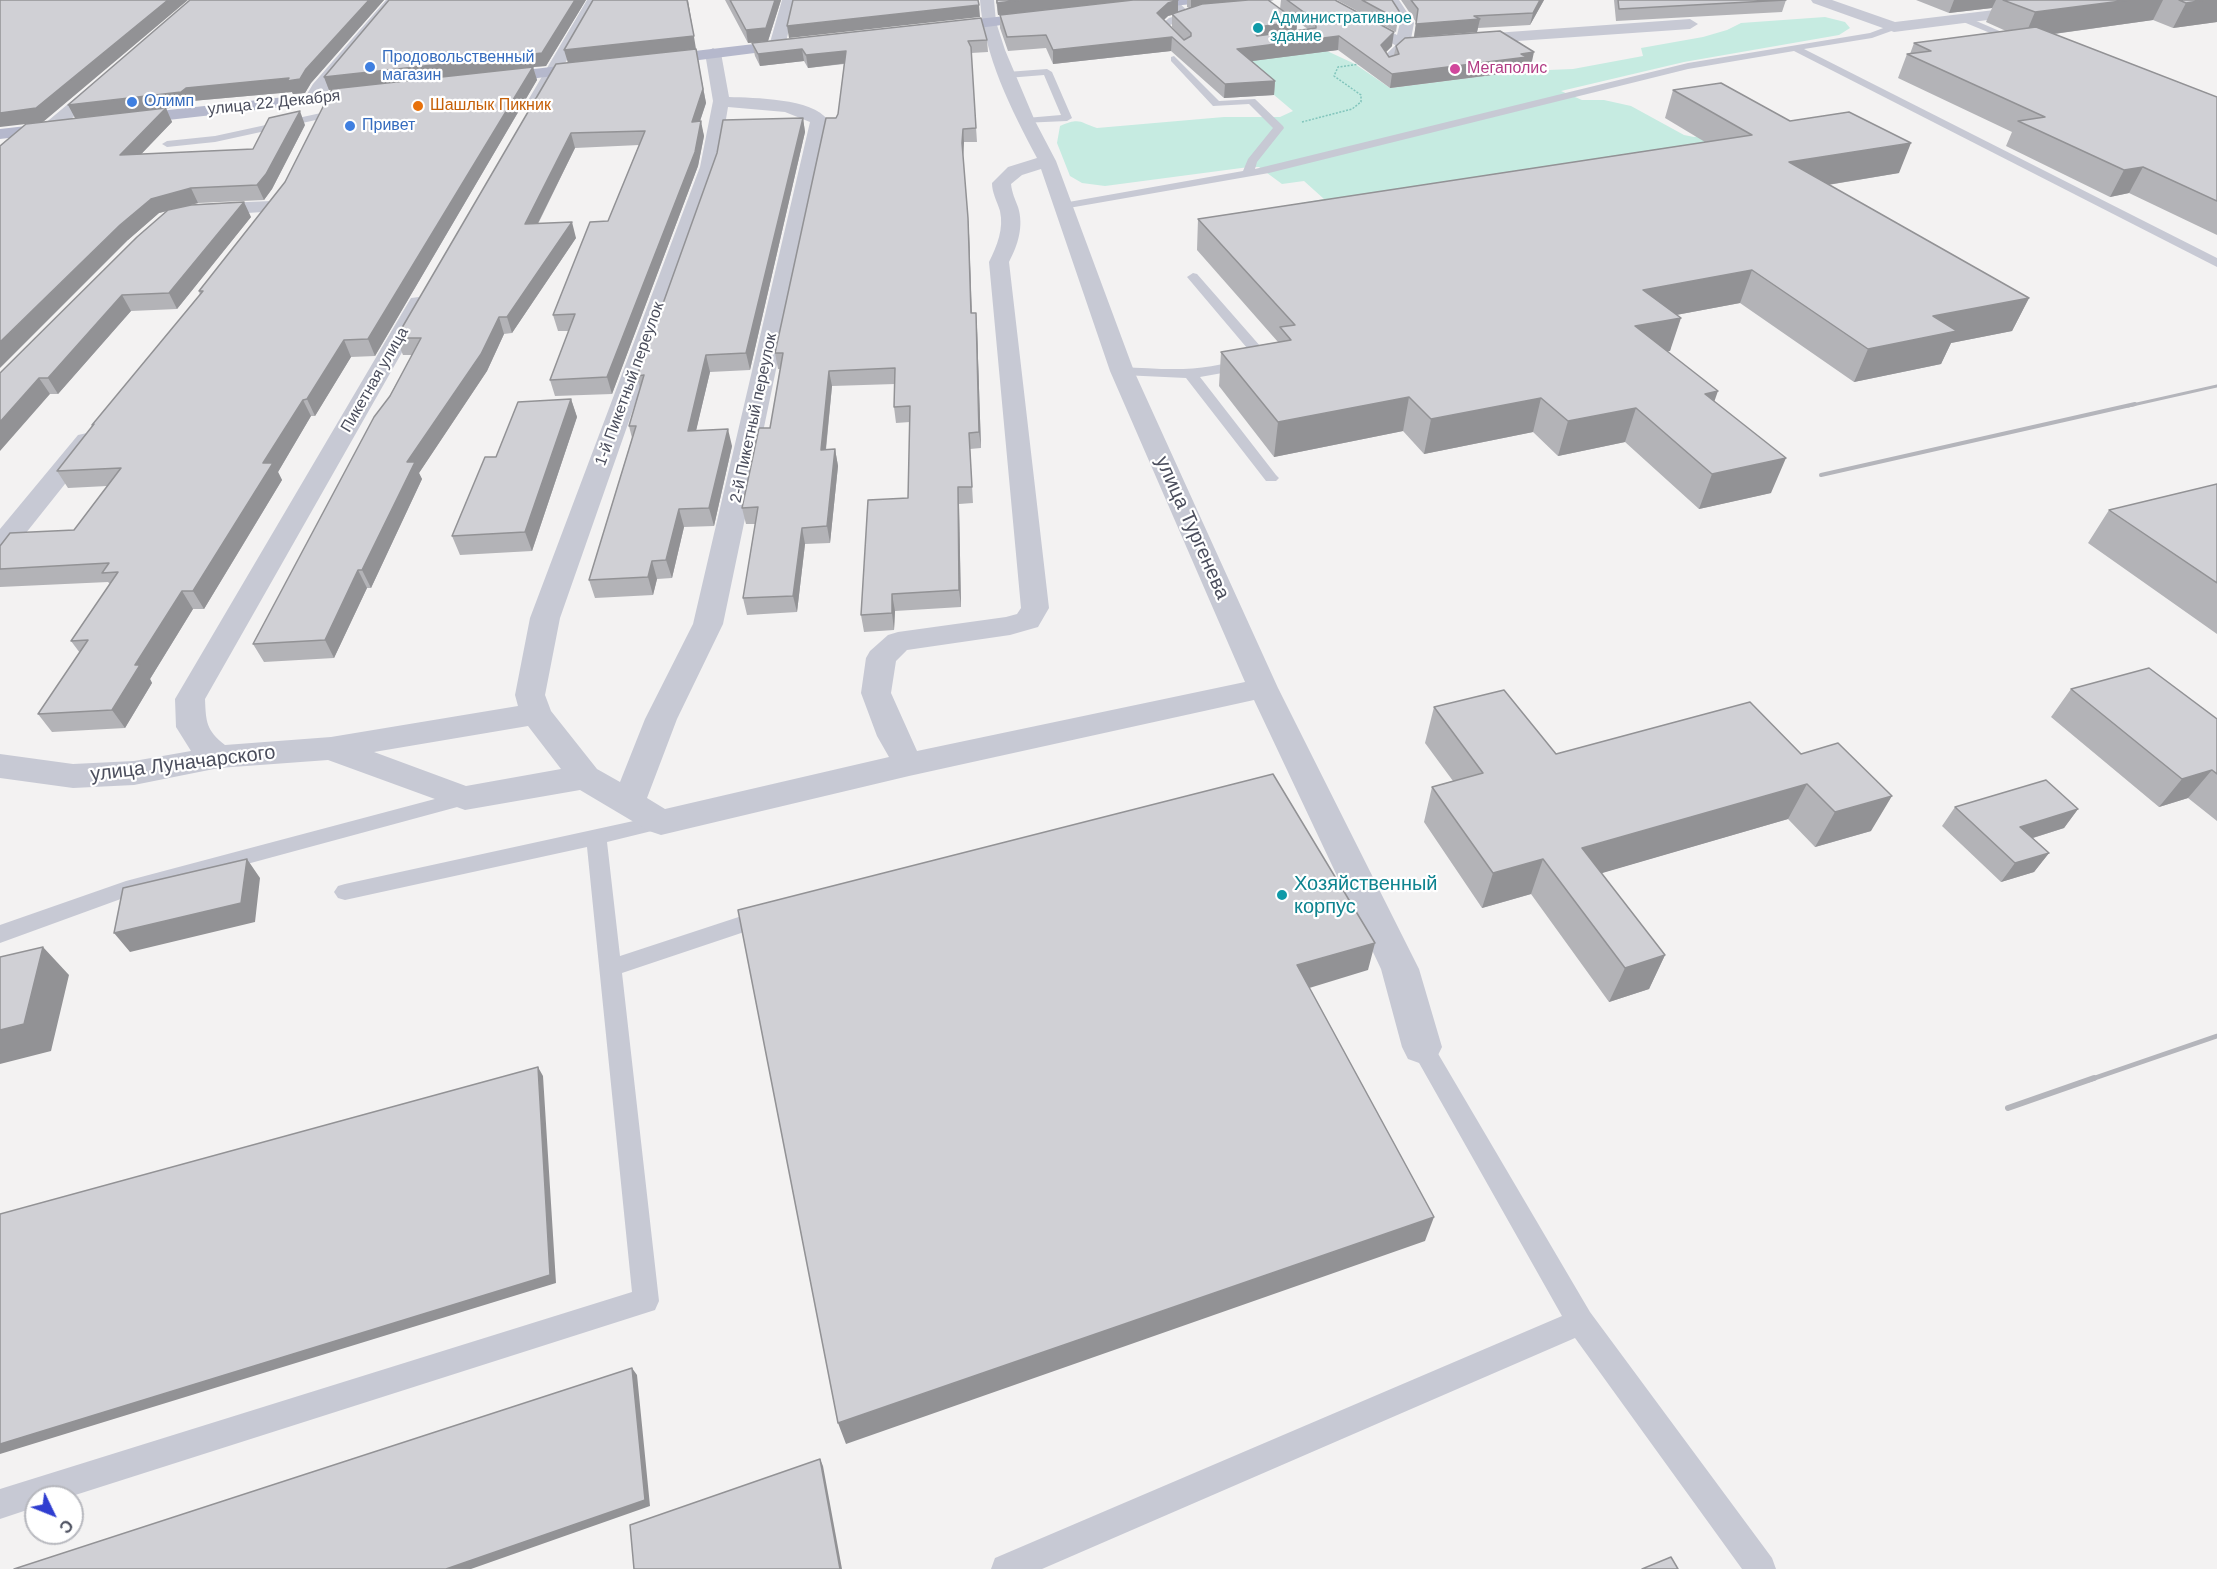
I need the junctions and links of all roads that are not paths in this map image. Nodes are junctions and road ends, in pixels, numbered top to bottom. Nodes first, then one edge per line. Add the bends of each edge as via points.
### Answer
1 (394, 0) edge
2 (594, 0) edge
3 (789, 0) edge
4 (1322, 0) edge
5 (1392, 0) edge
6 (1818, 0) edge
7 (2112, 0) edge
8 (1115, 8) edge
9 (1193, 10) edge
10 (988, 11) edge
11 (1058, 15) edge
12 (1964, 19) junction
13 (1690, 24) edge
14 (1894, 27) junction
15 (918, 30) edge
16 (812, 42) edge
17 (1402, 44) junction
18 (777, 46) junction
19 (2030, 46) edge
20 (1184, 48) edge
21 (1797, 49) junction
22 (713, 53) junction
23 (1174, 59) edge
24 (633, 63) edge
25 (610, 65) edge
26 (1390, 66) edge
27 (118, 70) edge
28 (553, 72) junction
29 (1007, 75) junction
30 (471, 81) edge
31 (388, 91) edge
32 (721, 102) junction
33 (321, 104) junction
34 (114, 121) edge
35 (1026, 121) junction
36 (523, 123) edge
37 (79, 125) edge
38 (49, 129) junction
39 (27, 131) junction
40 (0, 134) edge
41 (167, 144) dead end
42 (306, 144) edge
43 (0, 155) edge
44 (1047, 161) junction
45 (1248, 174) junction
46 (1063, 206) junction
47 (182, 213) edge
48 (257, 226) edge
49 (2217, 263) edge
50 (1193, 277) dead end
51 (428, 288) edge
52 (1122, 371) junction
53 (1191, 375) junction
54 (97, 428) edge
55 (1270, 478) dead end
56 (0, 547) edge
57 (1263, 688) junction
58 (536, 714) junction
59 (331, 748) junction
60 (219, 757) junction
61 (909, 764) junction
62 (0, 766) edge
63 (585, 777) junction
64 (465, 798) junction
65 (628, 803) junction
66 (661, 822) junction
67 (596, 837) junction
68 (345, 892) dead end
69 (790, 908) edge
70 (0, 934) edge
71 (610, 968) junction
72 (1422, 1047) joint
73 (1580, 1322) junction
74 (0, 1504) edge
75 (1006, 1569) edge
76 (1761, 1569) edge

1 - 33 street via 319,87
2 - 28 street
3 - 18 street
4 - 17 street
5 - 17 street via 1407,23
6 - 14 street
7 - 12 street
8 - 9 main road via 1173,2
9 - 20 lane via 1163,26
10 - 11 main road
10 - 15 main road
10 - 29 street, улица Тургенева
12 - 14 street
12 - 19 lane
13 - 17 street
14 - 21 lane
16 - 18 main road
17 - 26 lane via 1386,59
18 - 22 main road
21 - 45 lane via 1688,66
21 - 49 lane
22 - 24 main road
22 - 32 street, 1-й Пикетный переулок
23 - 45 lane via 1217,104 1251,101 1279,128 1251,161
25 - 28 main road
27 - 38 street
28 - 30 main road
28 - 36 street
29 - 35 street, улица Тургенева
29 - 35 lane via 1047,72 1067,118
31 - 33 main road, улица 22 Декабря
32 - 58 street, 1-й Пикетный переулок via 709,168 545,618 530,695
32 - 65 street, 2-й Пикетный переулок via 785,107 807,112 819,120 708,624 661,719
33 - 34 main road, улица 22 Декабря
33 - 41 lane via 215,139
33 - 42 street
35 - 44 street, улица Тургенева
37 - 38 main road
38 - 39 main road
39 - 40 main road
39 - 43 street
44 - 46 street, улица Тургенева
44 - 61 street via 1015,171 1001,183 1001,194 1010,214 1009,242 999,262 1035,608 1028,620 1011,626 898,642 881,658 876,693
45 - 46 lane
46 - 52 street, улица Тургенева
47 - 48 street via 277,200
50 - 53 lane via 1254,348 1254,357 1239,366
51 - 60 street, Пикетная улица via 190,699 190,722 199,742
52 - 53 lane
52 - 57 street, улица Тургенева
53 - 55 lane
54 - 56 street
57 - 61 street
57 - 72 street, улица Тургенева via 1400,969
58 - 59 street, улица Луначарского
58 - 63 street
59 - 60 street, улица Луначарского
59 - 64 street, улица Луначарского
60 - 62 street, улица Луначарского via 134,772 73,776
61 - 66 street
63 - 64 street
63 - 65 street
64 - 70 lane via 126,889
65 - 66 street
66 - 67 lane
67 - 68 lane
67 - 71 lane
69 - 71 lane
71 - 74 lane via 646,1300
72 - 73 lane
73 - 75 lane
73 - 76 lane

